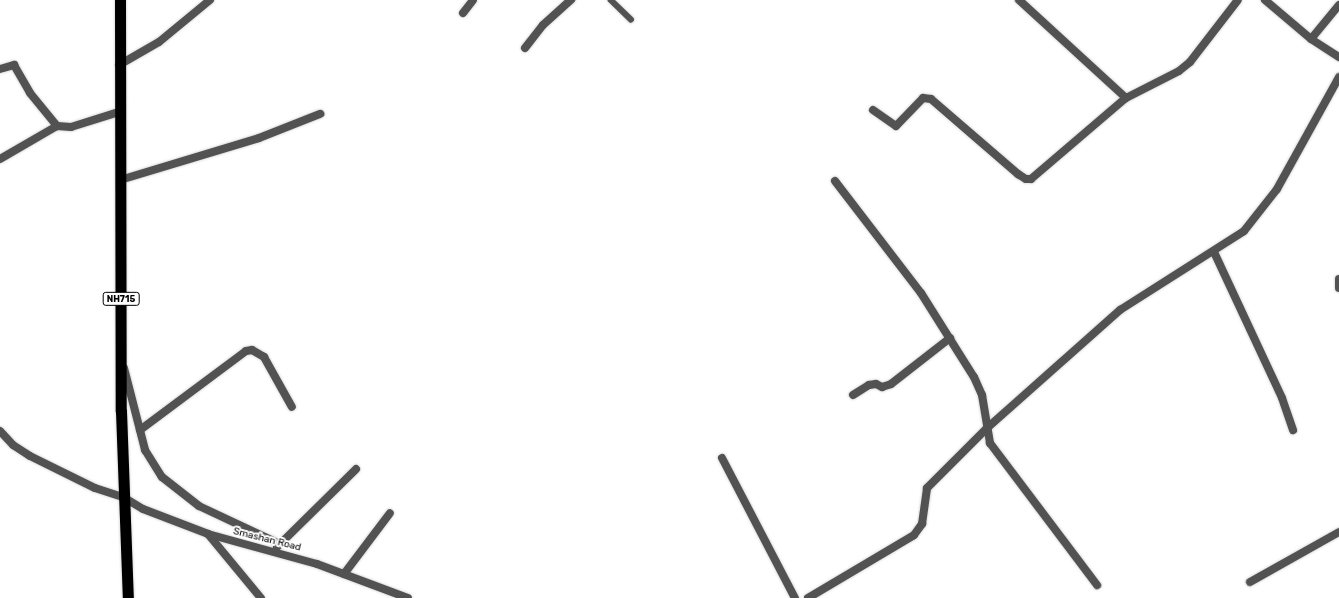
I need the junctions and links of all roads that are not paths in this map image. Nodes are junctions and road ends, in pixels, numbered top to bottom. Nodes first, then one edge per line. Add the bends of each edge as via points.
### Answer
1 (120, 0) edge
2 (210, 0) edge
3 (473, 0) edge
4 (571, 0) edge
5 (611, 0) edge
6 (1019, 0) edge
7 (1238, 0) edge
8 (1265, 0) edge
9 (1339, 5) edge
10 (463, 13) dead end
11 (631, 19) dead end
12 (1311, 39) junction
13 (525, 48) dead end
14 (1339, 57) edge
15 (119, 65) junction
16 (0, 69) edge
17 (1339, 78) edge
18 (1126, 98) junction
19 (873, 110) dead end
20 (122, 111) junction
21 (320, 114) dead end
22 (57, 126) junction
23 (0, 159) edge
24 (120, 180) junction
25 (835, 181) dead end
26 (1214, 252) junction
27 (1339, 279) edge
28 (1339, 288) edge
29 (950, 338) junction
30 (121, 359) junction
31 (853, 395) dead end
32 (292, 407) dead end
33 (987, 428) junction
34 (140, 430) junction
35 (1293, 430) dead end
36 (0, 431) edge
37 (722, 458) dead end
38 (356, 469) dead end
39 (123, 497) junction
40 (390, 513) dead end
41 (1339, 532) edge
42 (208, 534) junction
43 (280, 544) junction
44 (274, 550) junction
45 (344, 574) junction
46 (1250, 582) dead end
47 (1097, 584) dead end
48 (399, 596) edge
49 (128, 598) edge
50 (260, 598) edge
51 (408, 598) edge
52 (795, 598) edge
53 (808, 598) edge

1 - 15 highway, NH715
2 - 15 street via 159,42
3 - 10 street
4 - 13 street via 543,25
5 - 11 lane
6 - 18 street
7 - 18 street via 1190,62 1179,71
8 - 12 street
9 - 12 street
12 - 14 street
15 - 20 highway, NH715
16 - 22 street via 14,65 30,93
17 - 26 street via 1294,161 1256,218 1244,231
18 - 19 street via 1037,175 1026,179 931,99 923,98 896,126
20 - 22 street via 71,126
20 - 24 highway, NH715
21 - 24 street via 259,138
22 - 23 street
24 - 30 highway, NH715
25 - 29 street via 921,293
26 - 33 street via 1120,310
26 - 35 street via 1282,398
27 - 28 street
29 - 31 street via 891,384 882,387 876,384 869,385
29 - 33 street via 980,387
30 - 34 street
30 - 39 highway, NH715
32 - 34 street via 264,357 252,350 246,351
33 - 47 street via 990,443
33 - 53 street via 927,488 919,530
34 - 43 street via 145,450 155,469 182,495 199,506
36 - 39 street, Smashan Road via 30,456 95,488
37 - 52 street
38 - 43 street
39 - 42 street, Smashan Road via 143,509
39 - 49 highway, NH715
40 - 45 street
41 - 46 street
42 - 44 street, Smashan Road
42 - 50 street
43 - 44 street
44 - 45 street, Smashan Road
45 - 48 street, Smashan Road
48 - 51 street, Smashan Road

